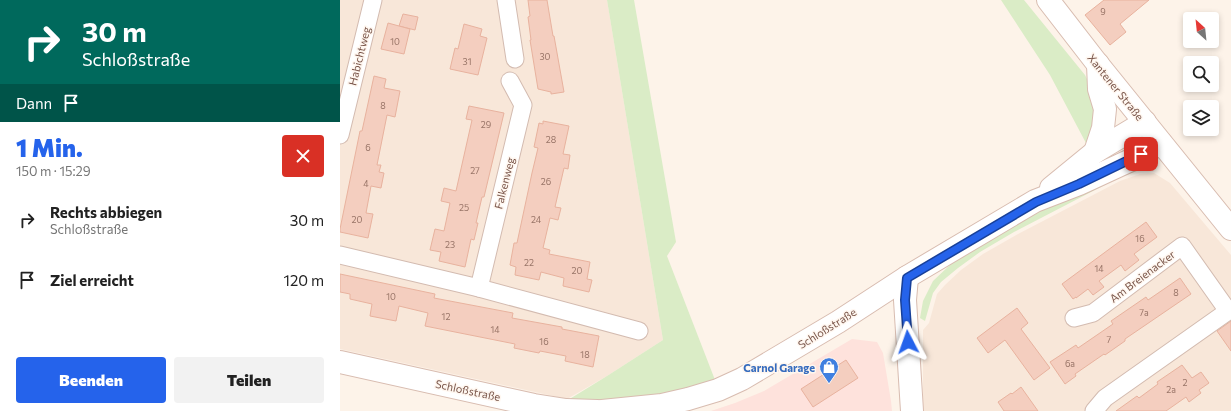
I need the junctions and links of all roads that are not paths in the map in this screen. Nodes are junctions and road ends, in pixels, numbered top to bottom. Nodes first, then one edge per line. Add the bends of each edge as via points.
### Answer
1 (372, 0) edge
2 (506, 0) edge
3 (1048, 0) edge
4 (515, 59) dead end
5 (1098, 64) junction
6 (510, 81) dead end
7 (1145, 122) junction
8 (340, 135) edge
9 (1161, 143) junction
10 (1095, 152) junction
11 (1036, 202) junction
12 (1231, 229) edge
13 (340, 255) edge
14 (907, 278) junction
15 (479, 288) junction
16 (1229, 310) edge
17 (1074, 318) dead end
18 (639, 330) dead end
19 (340, 362) edge
20 (597, 411) edge
21 (602, 411) edge
22 (912, 411) edge
23 (1094, 411) edge

1 - 8 street, Habichtweg
2 - 4 street
3 - 5 main road, Xantener Straße
5 - 7 main road, Xantener Straße
5 - 10 main road via 1099,90 1105,108 1103,128
6 - 15 street, Falkenweg via 523,105
7 - 9 main road, Xantener Straße
7 - 10 main road, Schloßstraße
9 - 11 main road, Schloßstraße via 1131,160
9 - 12 main road, Xantener Straße
10 - 11 main road, Schloßstraße
11 - 14 main road, Schloßstraße
13 - 15 street
14 - 21 main road, Schloßstraße via 782,356 718,390 662,405
14 - 22 main road via 905,300
15 - 18 street
16 - 17 street, Am Breienacker via 1182,246 1093,314
16 - 23 street, Am Breienacker via 1105,398
19 - 20 main road, Schloßstraße via 534,405

